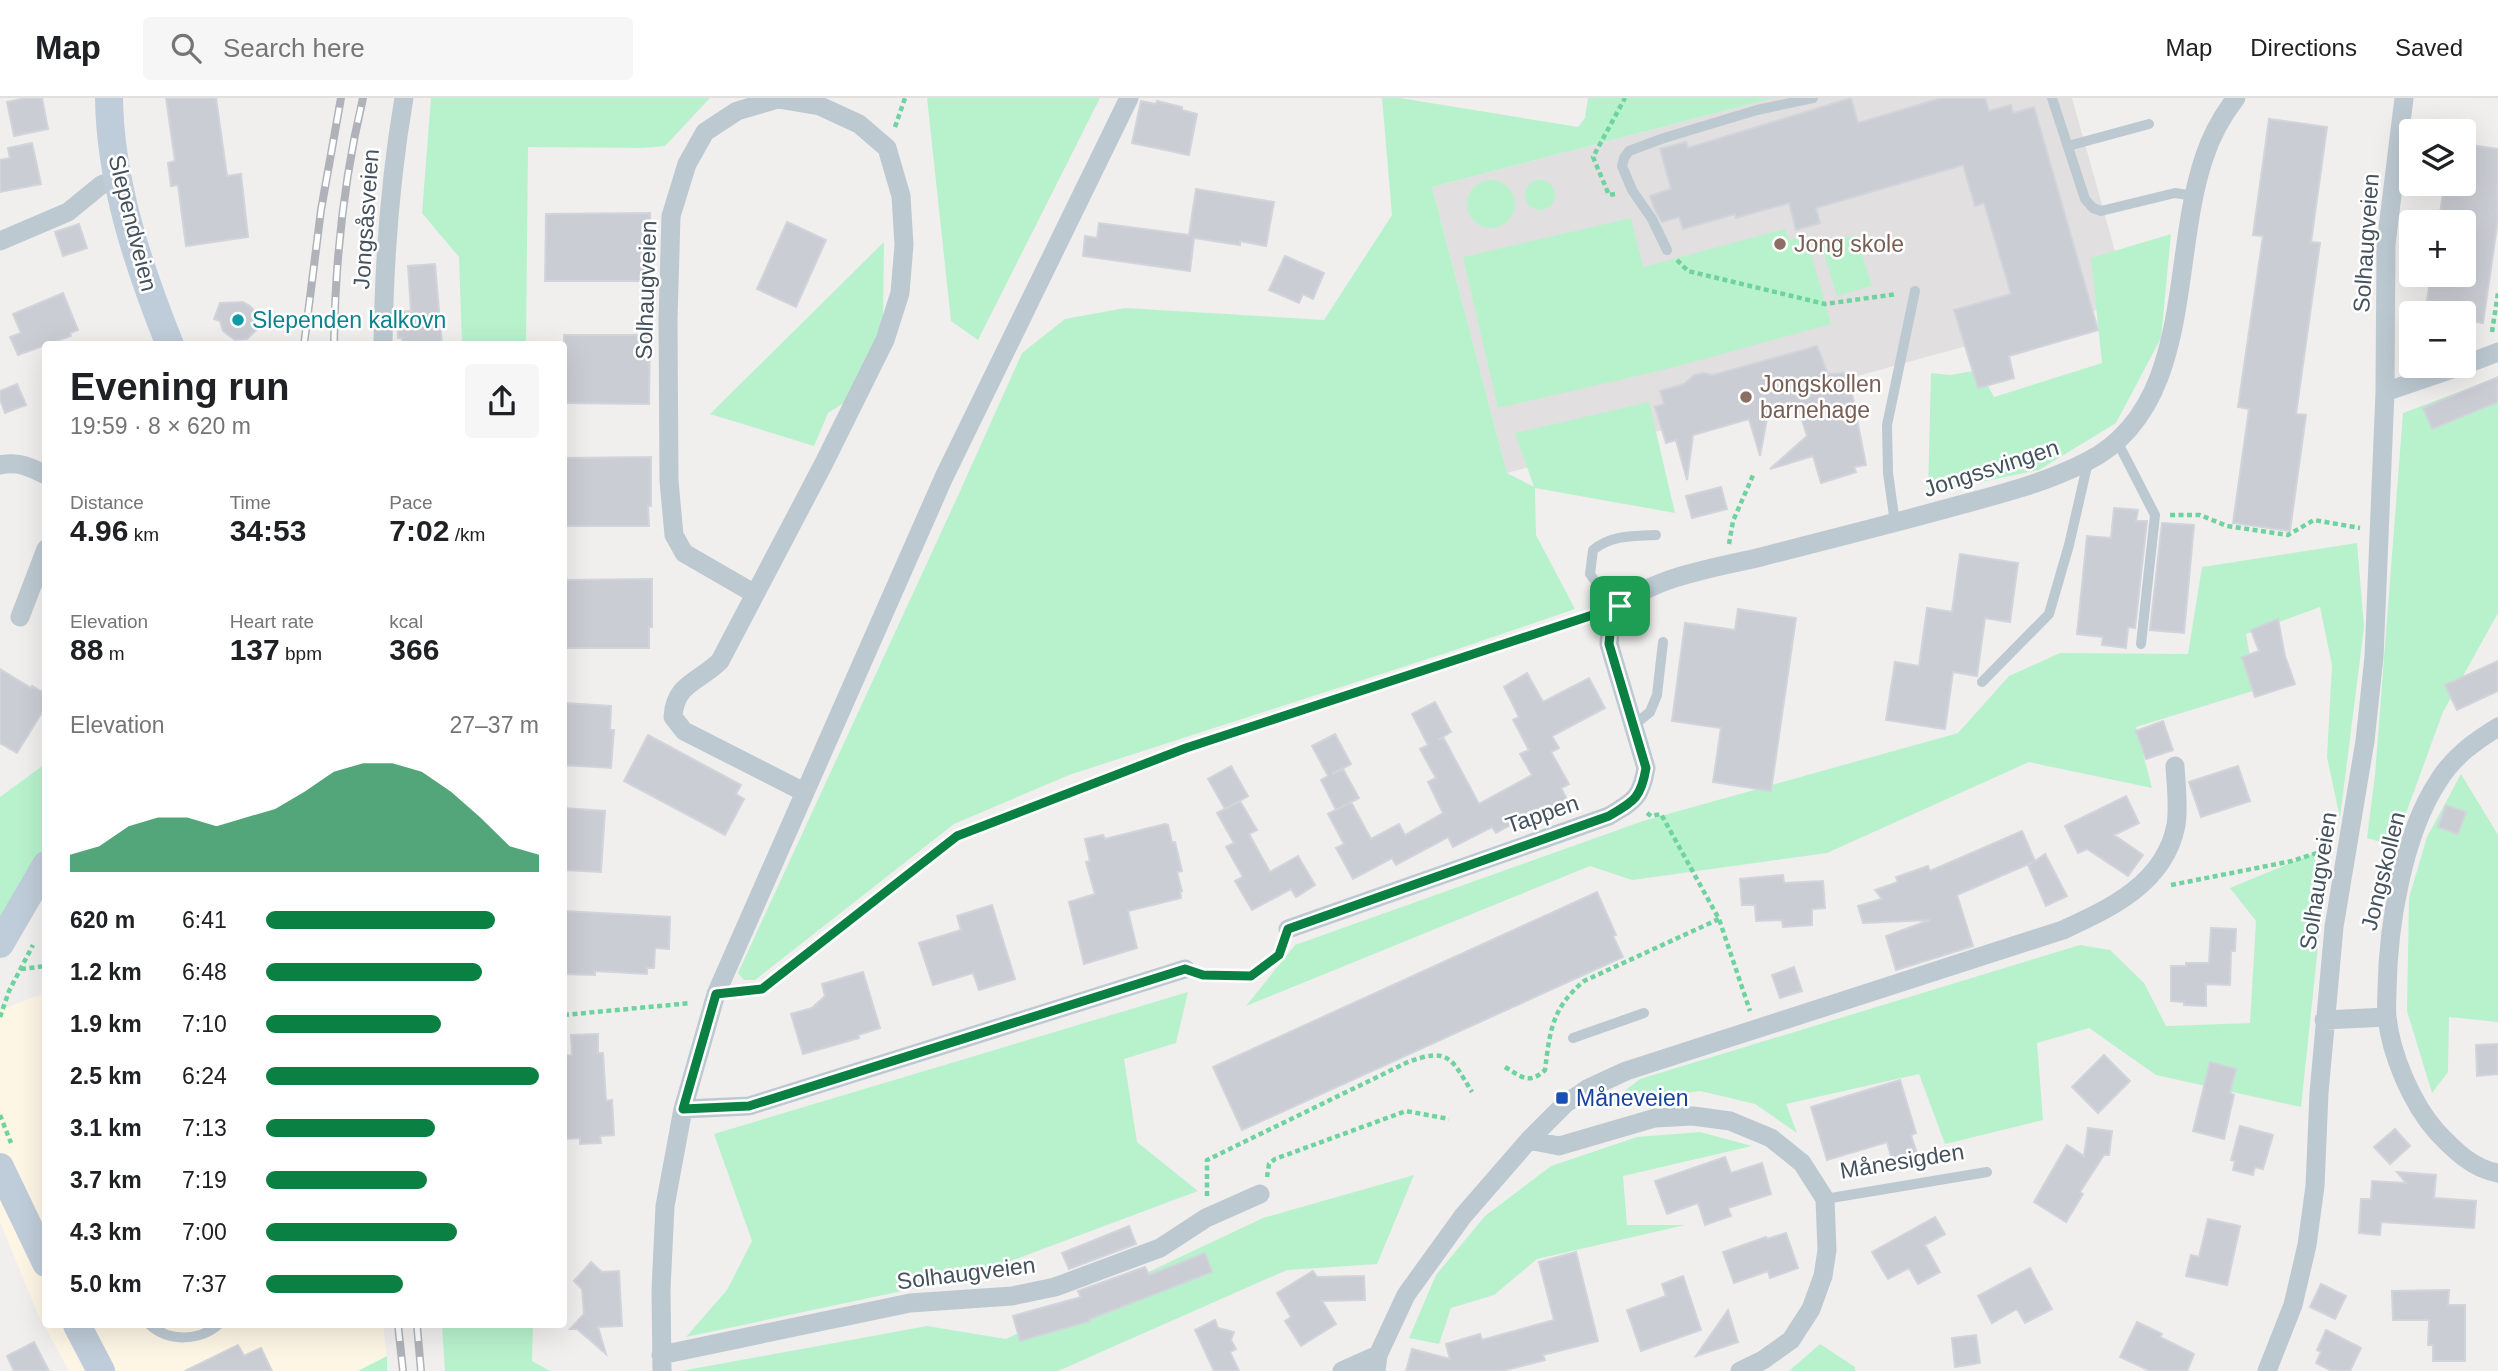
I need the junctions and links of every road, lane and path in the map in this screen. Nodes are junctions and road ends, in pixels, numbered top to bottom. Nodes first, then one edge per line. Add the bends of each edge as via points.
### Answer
1 (109, 98) edge
2 (404, 98) edge
3 (905, 98) edge
4 (1129, 98) edge
5 (1813, 98) edge
6 (2052, 98) edge
7 (2236, 98) edge
8 (2404, 98) edge
9 (2149, 124) dead end
10 (2068, 146) junction
11 (887, 148) junction
12 (118, 179) junction
13 (2194, 196) junction
14 (0, 241) edge
15 (1667, 250) joint
16 (1915, 291) joint
17 (2498, 293) edge
18 (168, 341) edge
19 (383, 341) edge
20 (2493, 354) edge
21 (2476, 360) edge
22 (2425, 378) edge
23 (2385, 392) junction
24 (2118, 443) junction
25 (2088, 461) junction
26 (0, 465) edge
27 (42, 473) edge
28 (1754, 473) dead end
29 (2155, 515) junction
30 (1895, 523) junction
31 (2378, 531) junction
32 (1656, 535) dead end
33 (42, 559) edge
34 (1725, 566) junction
35 (755, 594) junction
36 (1616, 615) junction
37 (20, 617) dead end
38 (1664, 642) dead end
39 (2141, 644) dead end
40 (1982, 682) dead end
41 (1634, 725) junction
42 (2498, 727) edge
43 (2175, 766) dead end
44 (804, 792) junction
45 (1651, 816) dead end
46 (2317, 853) dead end
47 (42, 872) edge
48 (2143, 885) junction
49 (1719, 919) junction
50 (1288, 929) joint
51 (34, 942) dead end
52 (0, 944) edge
53 (42, 966) edge
54 (20, 969) junction
55 (1185, 969) joint
56 (716, 994) junction
57 (1747, 1002) dead end
58 (1644, 1013) dead end
59 (567, 1014) edge
60 (0, 1017) edge
61 (2387, 1017) junction
62 (2324, 1020) junction
63 (1573, 1038) dead end
64 (1505, 1067) dead end
65 (1472, 1092) dead end
66 (683, 1109) junction
67 (1449, 1119) dead end
68 (1529, 1140) junction
69 (1987, 1172) dead end
70 (2498, 1172) edge
71 (1, 1174) edge
72 (1261, 1194) joint
73 (1825, 1199) junction
74 (1206, 1218) junction
75 (42, 1255) edge
76 (79, 1328) edge
77 (154, 1328) edge
78 (215, 1328) edge
79 (662, 1363) edge
80 (1377, 1363) edge
81 (101, 1371) edge
82 (1342, 1371) edge
83 (1740, 1371) edge
84 (2267, 1371) edge

1 - 12 main road, Slependveien
2 - 19 street, Jongsåsveien via 393,158
3 - 11 path
4 - 44 street, Solhaugveien via 944,477
5 - 15 lane via 1757,110 1629,151 1622,166
6 - 10 lane
7 - 13 street, Jongssvingen via 2214,132
8 - 23 street, Solhaugveien via 2386,244
9 - 10 lane
10 - 13 lane via 2085,199 2093,208 2101,211 2175,192
11 - 35 street via 901,196 904,245 900,293 885,340
11 - 35 street, Solhaugveien via 859,124 820,106 778,99 737,111 705,132 687,164 671,216 669,467 674,535 684,553
12 - 14 street via 101,185 68,212
12 - 18 main road, Slependveien via 146,282
13 - 24 street, Jongssvingen via 2170,342 2143,413
15 - 16 path via 1688,271 1825,304
16 - 30 lane via 1886,425
17 - 20 path
20 - 21 street
22 - 23 street
23 - 31 street, Solhaugveien
24 - 25 street, Jongssvingen
24 - 29 lane
25 - 30 street, Jongssvingen via 2039,483
25 - 40 lane via 2049,614
26 - 27 street via 25,465
28 - 34 path via 1733,521
29 - 31 path via 2200,515 2227,526 2288,536 2314,520
29 - 39 lane
30 - 34 street, Jongssvingen
31 - 62 street, Solhaugveien via 2374,657 2365,741 2334,927
32 - 36 lane via 1617,537 1592,550 1590,574
33 - 37 street
34 - 36 street, Jongssvingen via 1655,586
35 - 44 street via 720,661 684,686 674,703 673,717 684,731
36 - 41 street, Tappen via 1609,644
36 - 56 path via 1186,748 957,836 762,989
38 - 41 lane via 1657,695 1650,712
41 - 50 street, Tappen via 1646,768 1643,788 1634,801 1609,816
42 - 61 street, Jongskollen via 2462,751 2421,813 2396,901
43 - 48 street via 2176,825 2164,860
44 - 56 street, Solhaugveien
45 - 49 path via 1661,814
46 - 48 path via 2169,886
47 - 52 main road
48 - 68 street via 2108,909 2063,930 1626,1071 1587,1088
49 - 57 path
49 - 64 path via 1584,981 1569,994 1557,1010 1545,1070 1536,1078 1525,1079
50 - 55 path via 1279,955 1251,976 1203,975
51 - 54 path
53 - 54 path
54 - 60 path
55 - 66 street via 749,1106
56 - 59 path via 691,1004
56 - 66 street, Solhaugveien
58 - 63 lane
61 - 62 street
61 - 70 street, Jongskollen via 2401,1071 2423,1116 2457,1154
62 - 84 street, Solhaugveien via 2315,1186 2307,1245 2293,1305
65 - 74 path via 1455,1064 1441,1055 1408,1062 1207,1160
66 - 79 street, Solhaugveien via 665,1206
67 - 72 path via 1406,1111 1275,1159 1269,1164
68 - 73 street, Månesigden via 1559,1146 1655,1118 1693,1116 1730,1121 1771,1138 1802,1163
68 - 80 street via 1434,1253 1406,1295
69 - 73 lane, Månesigden
71 - 75 main road
72 - 74 street, Solhaugveien
73 - 83 street, Månesigden via 1827,1250 1811,1309 1791,1340
74 - 79 street, Solhaugveien via 1160,1248 1055,1286 1012,1296 910,1303
76 - 81 main road
77 - 78 lane via 179,1339
80 - 82 street

